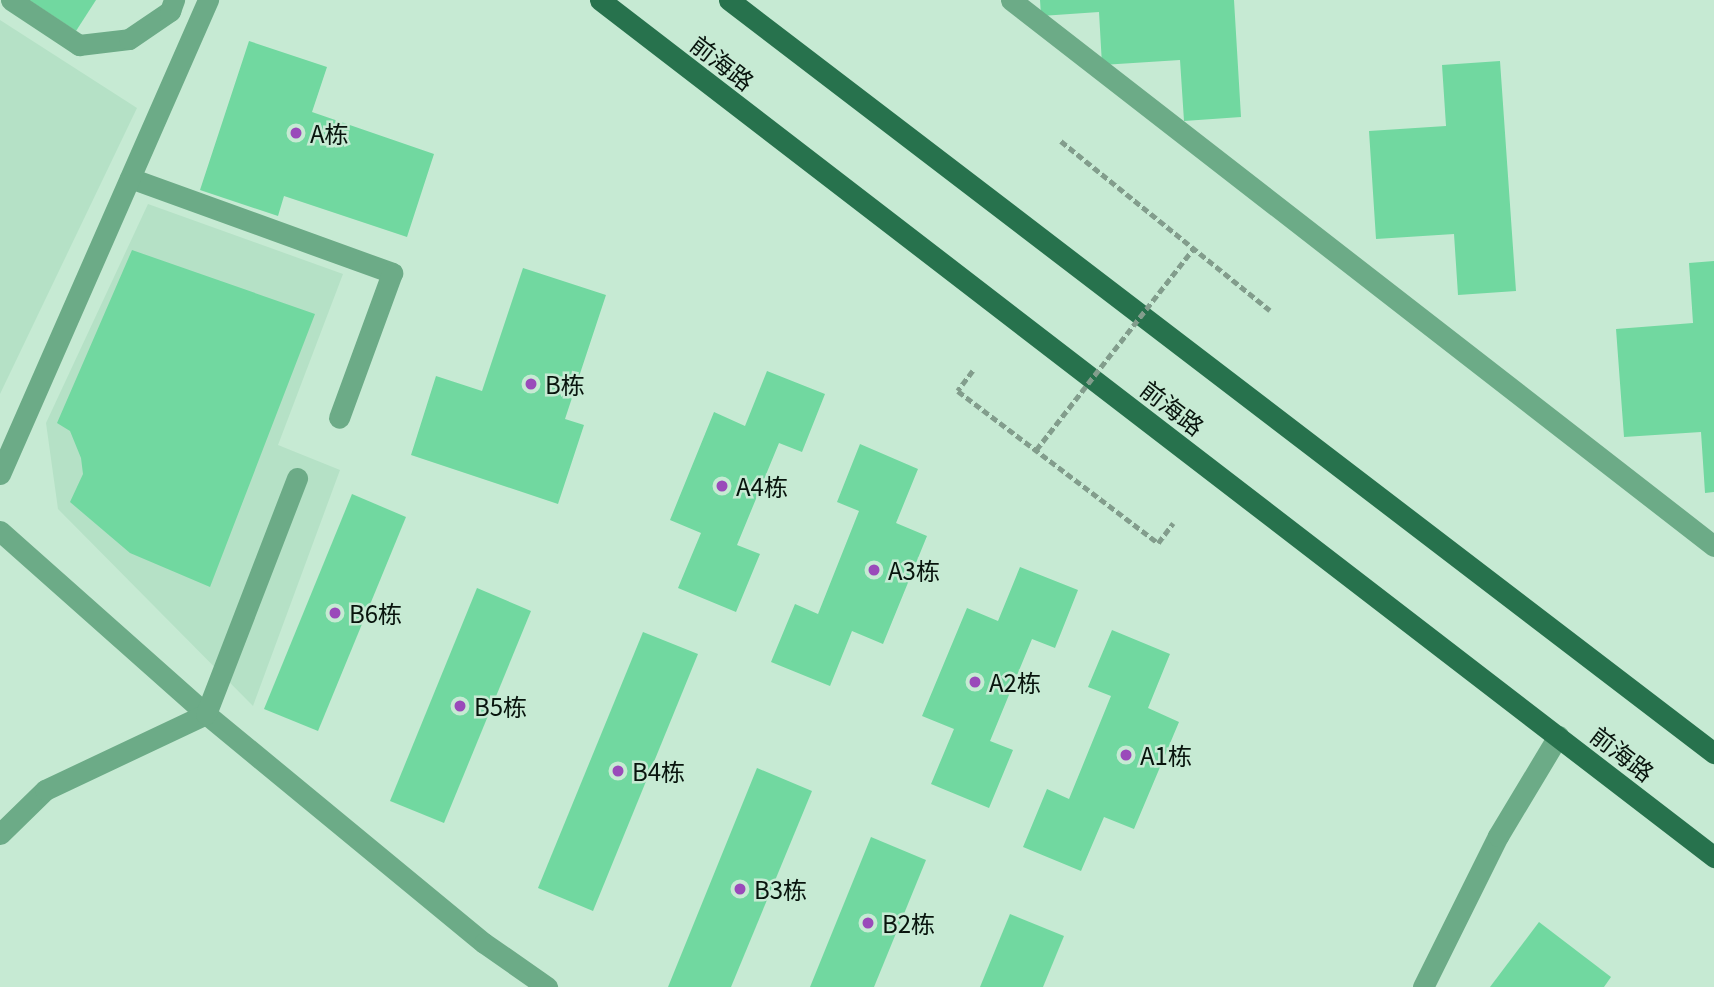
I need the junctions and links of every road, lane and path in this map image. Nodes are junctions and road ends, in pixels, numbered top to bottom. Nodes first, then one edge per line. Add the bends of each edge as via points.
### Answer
1 (11, 0) edge
2 (174, 0) edge
3 (208, 0) edge
4 (600, 0) edge
5 (729, 0) edge
6 (1011, 0) edge
7 (1061, 141) dead end
8 (130, 178) junction
9 (1192, 250) junction
10 (1270, 310) dead end
11 (974, 371) dead end
12 (339, 418) dead end
13 (1036, 450) junction
14 (0, 474) edge
15 (297, 478) dead end
16 (1173, 523) dead end
17 (0, 530) edge
18 (1714, 547) edge
19 (206, 714) junction
20 (1558, 736) junction
21 (1714, 753) edge
22 (0, 834) edge
23 (1714, 857) edge
24 (547, 987) edge
25 (1423, 987) edge

1 - 2 street via 79,46 129,39 170,11
3 - 8 street
4 - 20 main road, 前海路
5 - 21 main road
6 - 18 street
7 - 9 path
8 - 12 street via 392,273
8 - 14 street
9 - 10 path
9 - 13 path, bridge
11 - 13 path via 958,391
13 - 16 path via 1158,543
15 - 19 street
17 - 19 street
19 - 22 street via 44,790
19 - 24 street via 484,943
20 - 23 main road, 前海路
20 - 25 street via 1498,836

